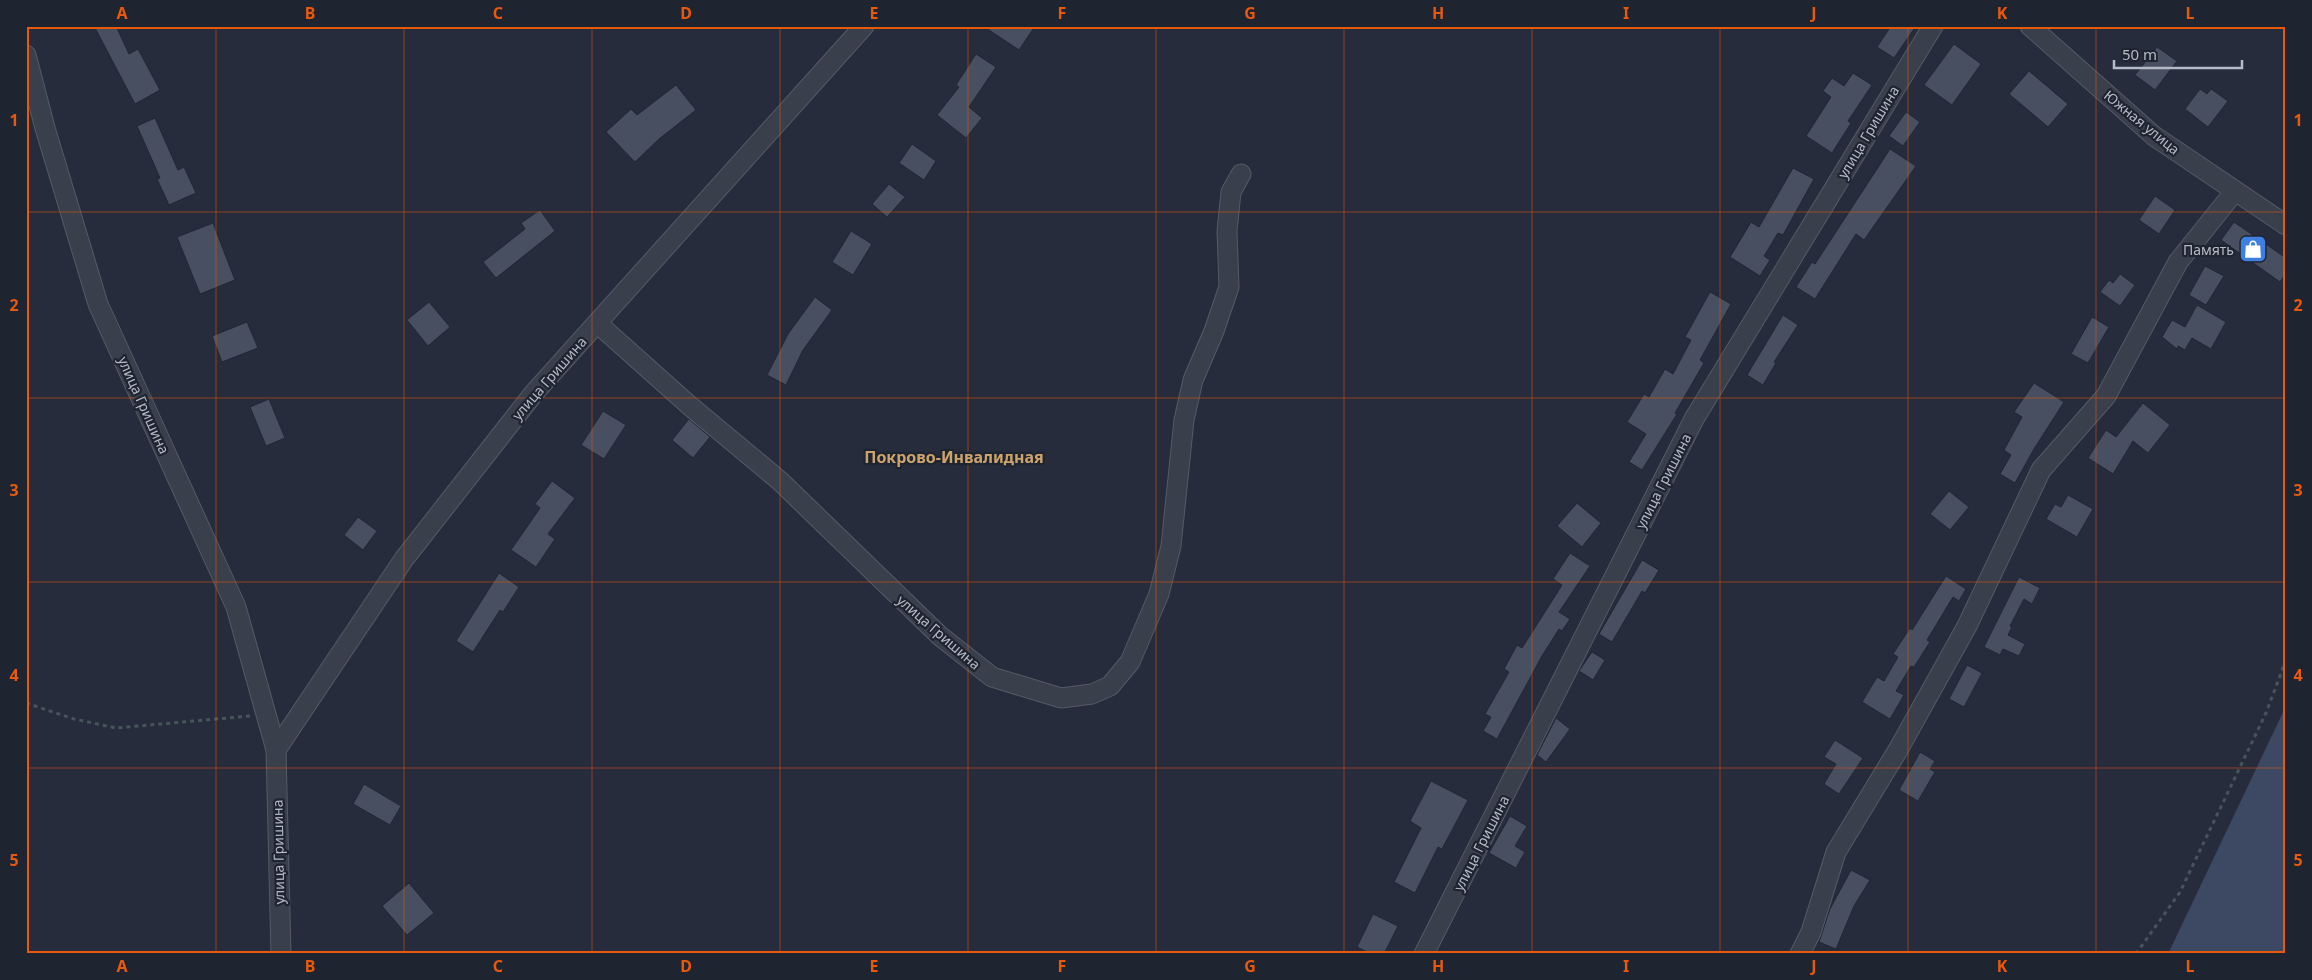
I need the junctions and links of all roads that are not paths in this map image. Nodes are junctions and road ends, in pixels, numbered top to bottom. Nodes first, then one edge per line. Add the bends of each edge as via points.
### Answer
1 (864, 26) edge
2 (1933, 26) edge
3 (2030, 26) edge
4 (26, 55) edge
5 (1240, 174) dead end
6 (2235, 191) junction
7 (2286, 225) edge
8 (597, 323) junction
9 (276, 750) junction
10 (281, 954) edge
11 (1424, 954) edge
12 (1800, 954) edge

1 - 8 street, улица Гришина
2 - 11 street, улица Гришина via 1694,419
3 - 6 street, Южная улица via 2154,136
4 - 9 street, улица Гришина via 98,304 236,607
5 - 8 street, улица Гришина via 1231,192 1227,230 1229,287 1193,380 1184,420 1171,546 1159,594 1130,662 1110,686 1092,694 1062,698 992,677 940,636 780,481
6 - 7 street, Южная улица
6 - 12 street via 2178,262 2106,396 2041,470 1967,626 1836,852
8 - 9 street, улица Гришина via 534,393 404,559
9 - 10 street, улица Гришина

